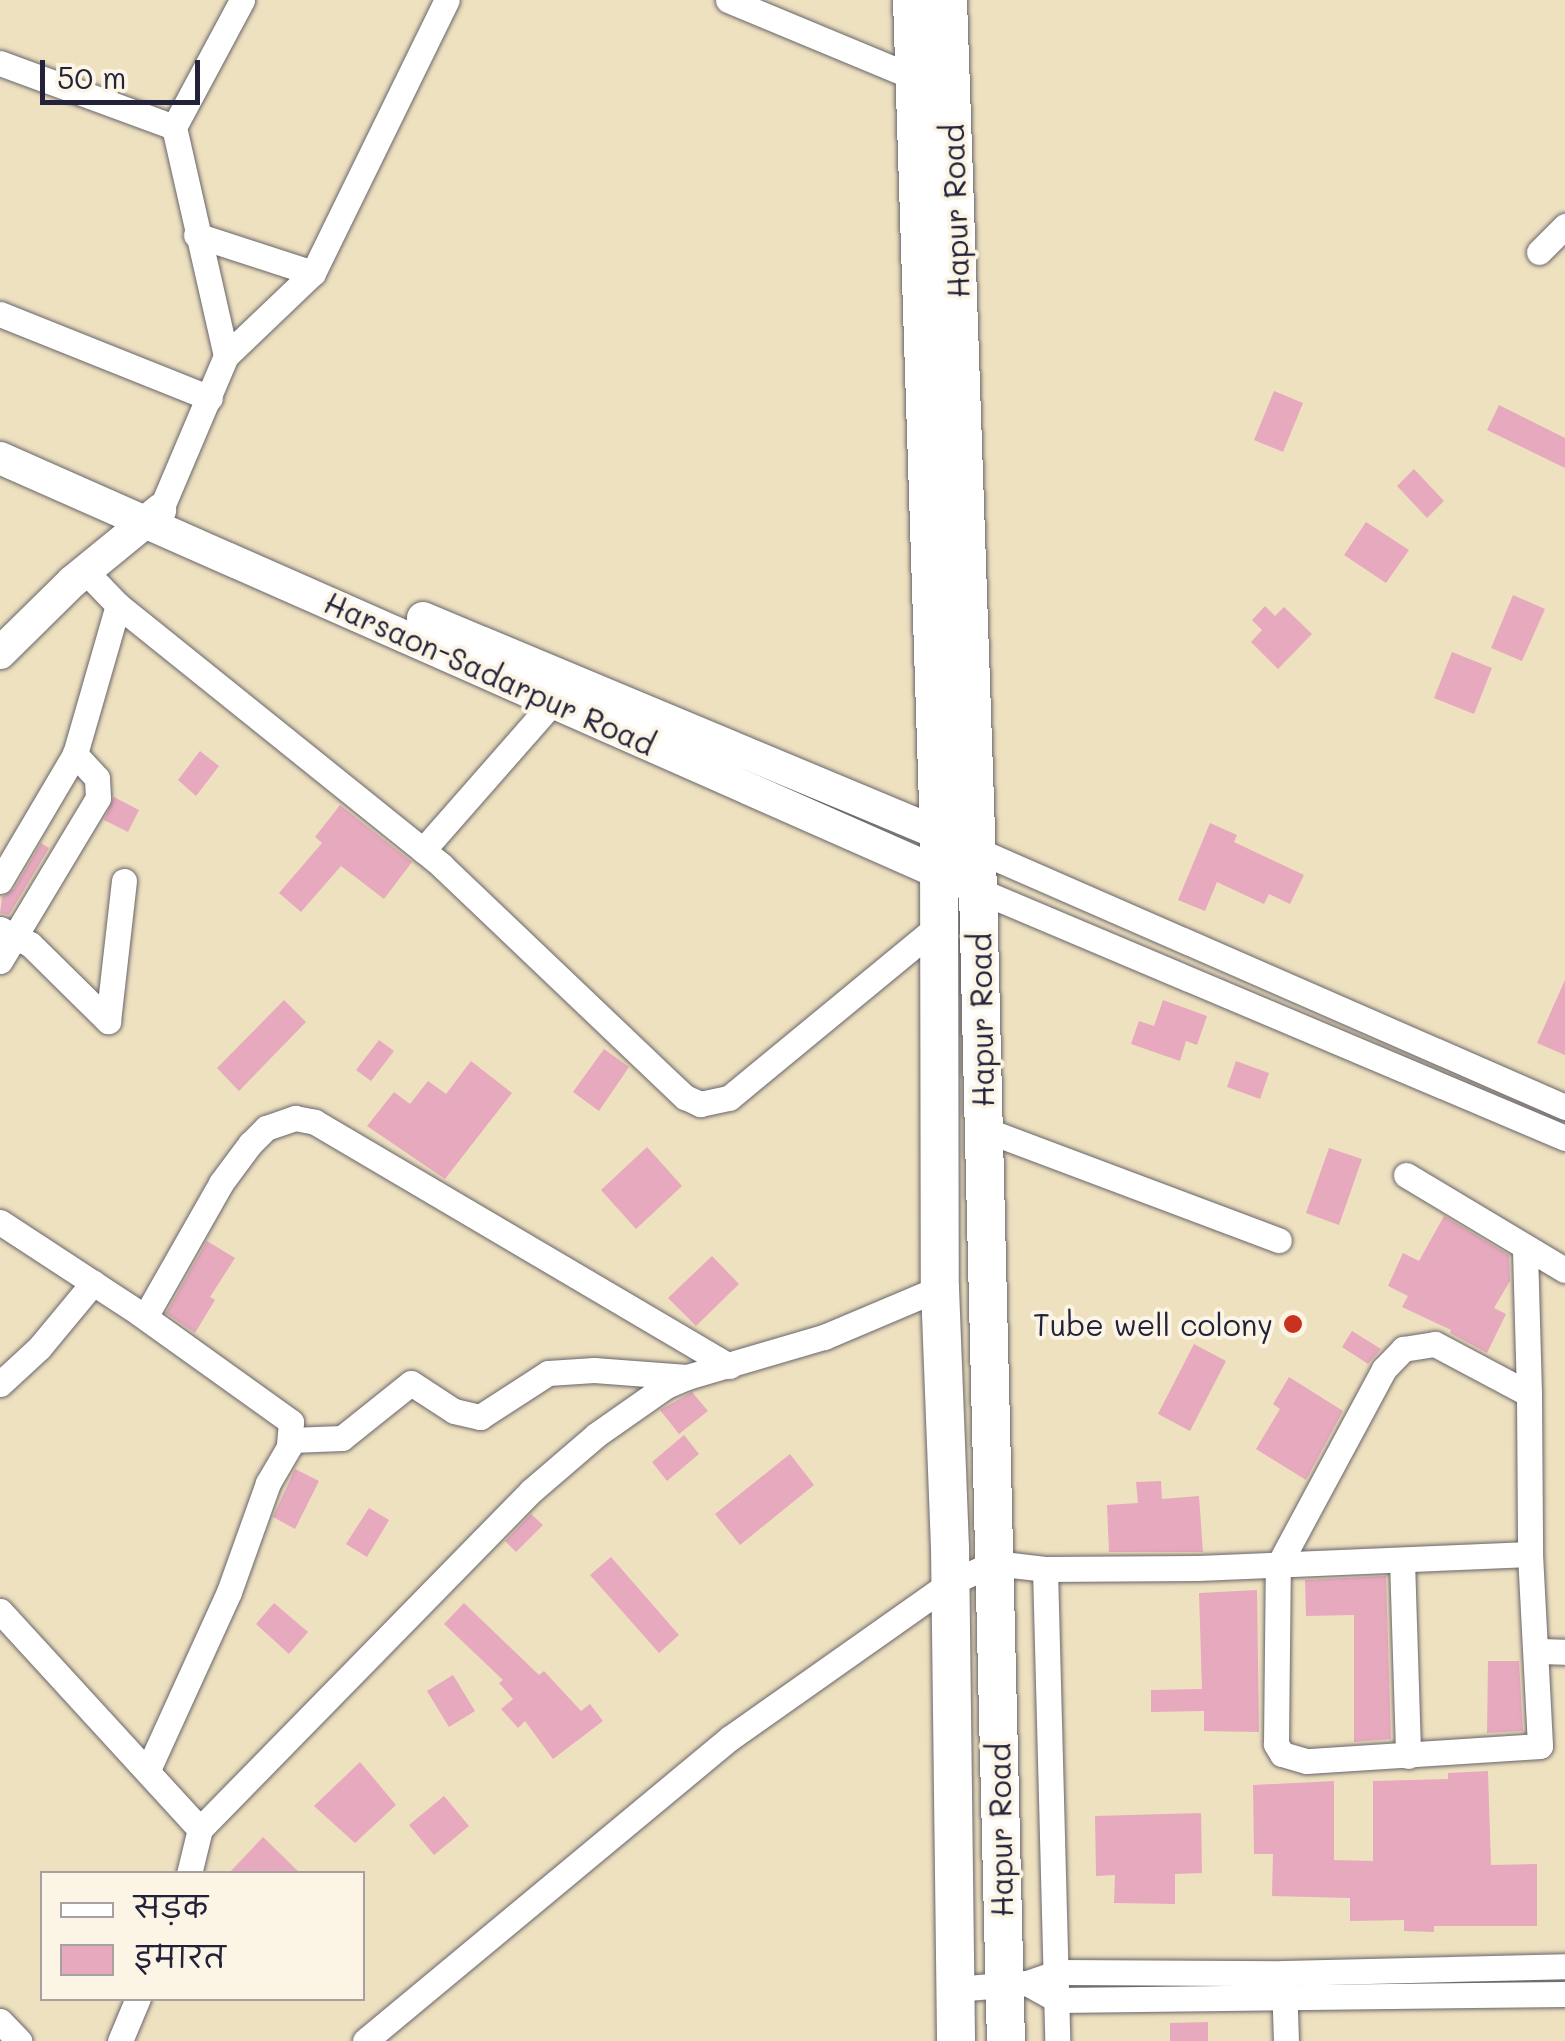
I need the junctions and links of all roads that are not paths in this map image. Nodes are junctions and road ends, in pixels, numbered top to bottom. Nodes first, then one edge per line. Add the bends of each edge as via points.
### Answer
1 (242, 0) edge
2 (447, 0) edge
3 (728, 0) edge
4 (912, 0) edge
5 (948, 0) edge
6 (0, 63) edge
7 (915, 78) junction
8 (174, 127) junction
9 (1565, 226) edge
10 (196, 235) junction
11 (1538, 252) dead end
12 (313, 273) junction
13 (0, 314) edge
14 (226, 356) junction
15 (210, 398) junction
16 (0, 438) edge
17 (0, 458) edge
18 (155, 516) junction
19 (85, 571) junction
20 (118, 605) junction
21 (0, 653) edge
22 (554, 701) junction
23 (75, 754) junction
24 (940, 834) junction
25 (423, 850) junction
26 (976, 850) junction
27 (939, 874) junction
28 (0, 881) edge
29 (124, 881) dead end
30 (978, 890) junction
31 (940, 924) junction
32 (8, 933) edge
33 (0, 961) edge
34 (1565, 1107) edge
35 (983, 1129) junction
36 (1565, 1138) edge
37 (1406, 1175) dead end
38 (0, 1222) edge
39 (1280, 1240) dead end
40 (1525, 1250) junction
41 (1565, 1270) edge
42 (93, 1283) junction
43 (940, 1288) junction
44 (144, 1317) junction
45 (730, 1366) junction
46 (687, 1377) junction
47 (0, 1384) edge
48 (1529, 1394) junction
49 (291, 1440) junction
50 (1530, 1554) junction
51 (1402, 1560) junction
52 (994, 1563) junction
53 (1278, 1566) junction
54 (1044, 1569) junction
55 (950, 1583) junction
56 (0, 1611) edge
57 (1538, 1652) junction
58 (1565, 1652) edge
59 (1408, 1756) junction
60 (148, 1770) junction
61 (200, 1829) junction
62 (190, 1871) edge
63 (1565, 1966) edge
64 (1058, 1972) junction
65 (1016, 1984) junction
66 (1284, 1985) junction
67 (955, 1989) junction
68 (1565, 1994) edge
69 (1058, 2000) junction
70 (137, 2001) edge
71 (0, 2021) edge
72 (20, 2041) edge
73 (120, 2041) edge
74 (365, 2041) edge
75 (956, 2041) edge
76 (1006, 2041) edge
77 (1057, 2041) edge
78 (1286, 2041) edge

1 - 8 street
2 - 12 street
3 - 7 street
4 - 7 main road, Hapur Road
5 - 26 main road, Hapur Road
6 - 8 street
7 - 24 main road, Hapur Road
8 - 10 street
9 - 11 street
10 - 12 street
10 - 14 street
12 - 14 street
13 - 15 street
14 - 15 street
15 - 18 street
16 - 18 street, Harsaon-Sadarpur Road
17 - 18 street, Harsaon-Sadarpur Road
18 - 19 street
18 - 22 street, Harsaon-Sadarpur Road
18 - 24 street, Harsaon-Sadarpur Road
19 - 20 street
19 - 21 street
20 - 23 street
20 - 25 street
22 - 25 street
22 - 27 street, Harsaon-Sadarpur Road
23 - 28 street
23 - 32 street via 97,778 98,798
24 - 26 street, Harsaon-Sadarpur Road
24 - 27 main road, Hapur Road
25 - 31 street via 700,1104 729,1098
26 - 30 main road, Hapur Road
26 - 34 street
27 - 30 street, Harsaon-Sadarpur Road
27 - 31 main road, Hapur Road
29 - 32 street via 108,1021 30,944
30 - 35 main road, Hapur Road
30 - 36 street
31 - 43 main road, Hapur Road
32 - 33 street
35 - 39 street
35 - 52 main road, Hapur Road
37 - 40 street
38 - 42 street
40 - 41 street
40 - 48 street
42 - 44 street
42 - 47 street
43 - 45 street via 824,1337
43 - 55 main road, Hapur Road
44 - 45 street via 250,1144 266,1128 294,1118 315,1122
44 - 49 street via 286,1415
45 - 46 street
46 - 49 street via 548,1374 480,1417 454,1412 412,1383 342,1438
46 - 61 street via 632,1408 530,1490
48 - 50 street
48 - 53 street via 1452,1350 1420,1343 1403,1349 1384,1369
49 - 60 street
50 - 51 street
50 - 57 street
51 - 53 street
51 - 59 street
52 - 54 street
52 - 55 street
52 - 65 main road, Hapur Road
53 - 54 street
53 - 59 street via 1276,1744 1282,1754 1306,1761
54 - 64 street
55 - 67 main road, Hapur Road
55 - 74 street via 730,1738
56 - 60 street
57 - 58 street
57 - 59 street via 1540,1746
60 - 61 street
61 - 62 street
63 - 66 street
64 - 65 street
64 - 66 street
64 - 69 street
65 - 67 street
65 - 69 street
65 - 76 main road, Hapur Road
66 - 68 street
66 - 69 street
66 - 78 street
67 - 75 main road, Hapur Road
69 - 77 street
70 - 73 street
71 - 72 street

